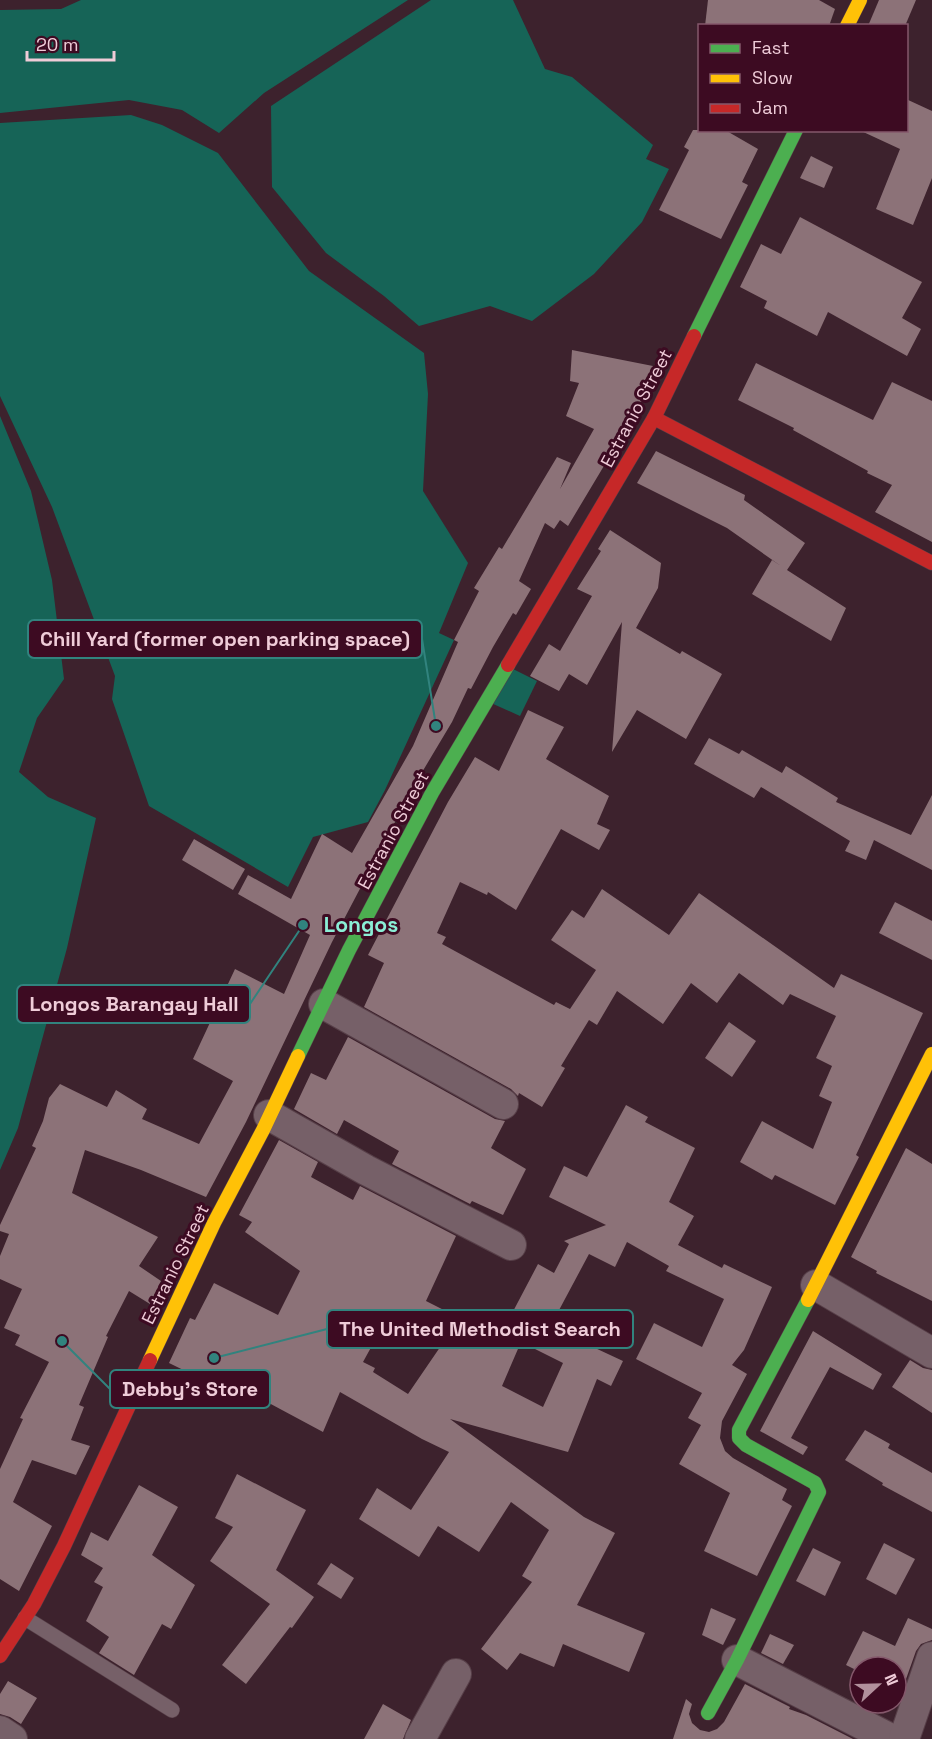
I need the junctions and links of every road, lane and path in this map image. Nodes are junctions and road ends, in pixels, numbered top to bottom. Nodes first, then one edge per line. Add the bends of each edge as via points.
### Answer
1 (860, 0) edge
2 (848, 24) edge
3 (795, 132) edge
4 (654, 418) junction
5 (932, 563) edge
6 (324, 1004) junction
7 (932, 1054) edge
8 (504, 1104) dead end
9 (269, 1115) junction
10 (511, 1245) dead end
11 (816, 1285) junction
12 (932, 1353) edge
13 (25, 1618) junction
14 (0, 1656) edge
15 (932, 1657) edge
16 (737, 1660) junction
17 (456, 1674) dead end
18 (926, 1700) edge
19 (172, 1710) dead end
20 (708, 1713) dead end
21 (0, 1731) edge
22 (12, 1739) edge
23 (420, 1739) edge
24 (891, 1739) edge
25 (904, 1739) edge

1 - 2 street
3 - 4 street, Estranio Street
4 - 5 street
4 - 6 street, Estranio Street via 432,793
6 - 8 street
6 - 9 street, Estranio Street
7 - 11 street
9 - 10 street
9 - 13 street, Estranio Street via 154,1347 64,1546
11 - 12 street
11 - 16 street via 739,1430 739,1438 815,1484 819,1492
13 - 14 street, Estranio Street
13 - 19 lane
15 - 18 street
16 - 20 street
16 - 24 street
17 - 23 street
18 - 25 street
21 - 22 street

